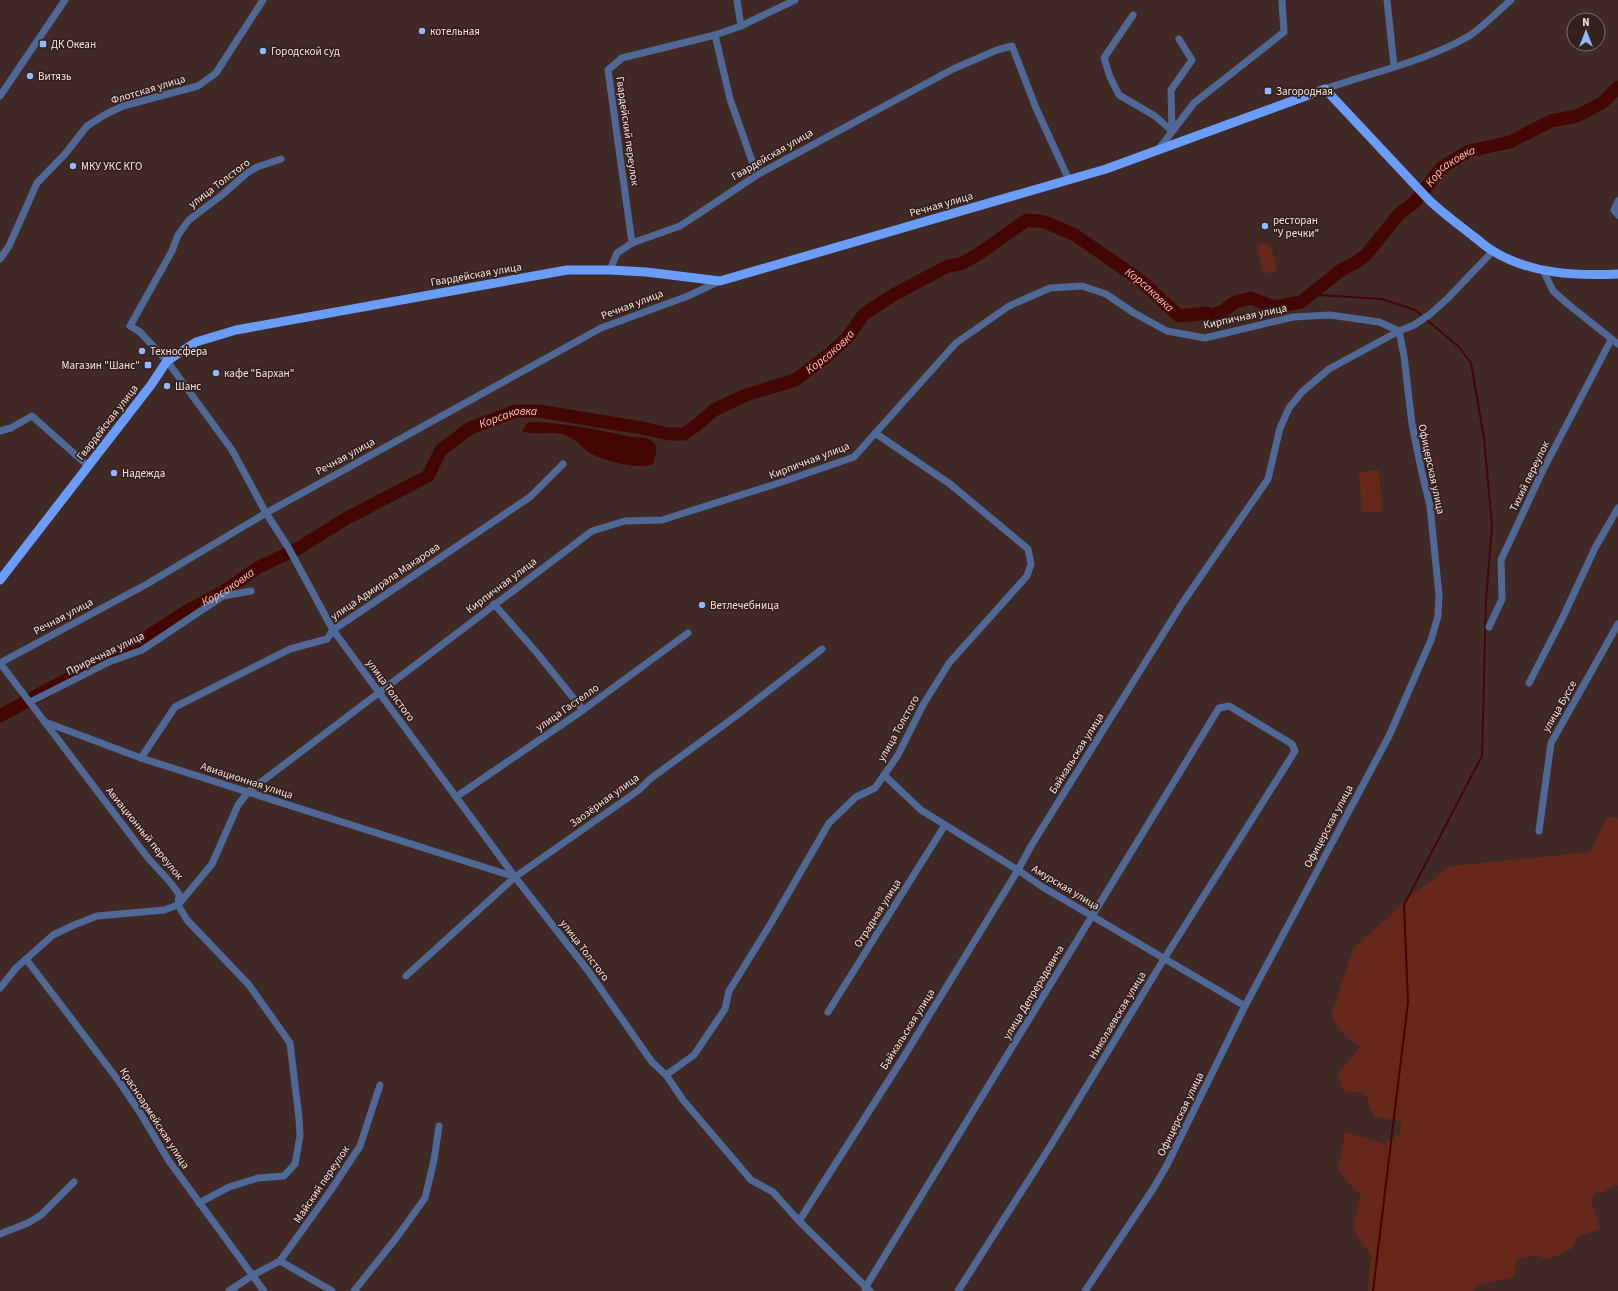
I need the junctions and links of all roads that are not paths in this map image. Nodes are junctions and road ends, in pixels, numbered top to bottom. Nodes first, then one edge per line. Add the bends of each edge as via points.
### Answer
1 (65, 0) edge
2 (263, 0) edge
3 (737, 0) edge
4 (795, 0) edge
5 (1387, 0) edge
6 (1511, 0) edge
7 (1282, 1) edge
8 (1133, 15) dead end
9 (741, 26) junction
10 (715, 35) junction
11 (1179, 39) dead end
12 (1394, 66) junction
13 (1325, 90) junction
14 (0, 96) edge
15 (1172, 131) junction
16 (1158, 150) junction
17 (281, 159) dead end
18 (757, 175) junction
19 (1070, 180) junction
20 (1618, 201) edge
21 (1618, 215) edge
22 (632, 243) junction
23 (1493, 251) junction
24 (0, 259) edge
25 (610, 270) junction
26 (1543, 270) junction
27 (1618, 274) edge
28 (720, 281) junction
29 (1399, 331) junction
30 (1611, 340) junction
31 (1618, 344) edge
32 (167, 361) junction
33 (0, 431) edge
34 (875, 433) junction
35 (563, 464) dead end
36 (87, 465) junction
37 (1618, 508) edge
38 (266, 513) junction
39 (0, 580) edge
40 (251, 591) dead end
41 (494, 604) junction
42 (1618, 624) edge
43 (1489, 627) dead end
44 (333, 630) junction
45 (688, 633) dead end
46 (822, 649) dead end
47 (0, 663) edge
48 (1529, 683) dead end
49 (379, 692) junction
50 (29, 700) junction
51 (583, 710) junction
52 (44, 722) junction
53 (1295, 750) joint
54 (141, 758) junction
55 (884, 775) junction
56 (248, 792) junction
57 (456, 797) junction
58 (945, 825) junction
59 (1539, 831) dead end
60 (1018, 870) junction
61 (516, 877) junction
62 (178, 905) junction
63 (1093, 915) junction
64 (26, 958) junction
65 (1164, 959) junction
66 (406, 976) dead end
67 (0, 988) edge
68 (1246, 1006) junction
69 (828, 1012) dead end
70 (666, 1076) junction
71 (380, 1085) dead end
72 (439, 1126) dead end
73 (74, 1182) dead end
74 (199, 1203) junction
75 (799, 1221) junction
76 (0, 1234) edge
77 (280, 1261) junction
78 (253, 1275) junction
79 (868, 1289) edge
80 (229, 1291) edge
81 (264, 1291) edge
82 (332, 1291) edge
83 (354, 1291) edge
84 (958, 1291) edge
85 (1085, 1291) edge

1 - 14 street
2 - 24 street, Флотская улица via 212,76 198,86 123,106 87,126 66,154 37,183 9,246
3 - 9 street
4 - 9 street, Гвардейский переулок
5 - 12 street
6 - 12 street via 1470,35 1424,58
7 - 15 street via 1284,32 1194,103
8 - 15 street via 1104,58 1110,77 1119,95 1155,116
9 - 10 street, Гвардейский переулок
10 - 18 street via 730,99
10 - 22 street, Гвардейский переулок via 622,58 608,70
11 - 15 street via 1192,60 1171,90
12 - 13 street
13 - 16 main road, Речная улица
13 - 23 main road via 1430,201
15 - 16 street
16 - 19 main road, Речная улица
17 - 32 street, улица Толстого via 247,173 189,220 178,235 172,251 132,323
18 - 19 street, Гвардейская улица via 953,69 1012,46 1036,108
18 - 22 street, Гвардейская улица via 680,226
19 - 28 main road, Речная улица
20 - 21 street via 1614,210
22 - 25 street, Гвардейская улица via 617,253
23 - 26 main road via 1517,263
23 - 29 street via 1429,315
25 - 28 main road
25 - 32 main road, Гвардейская улица via 567,270 236,330 196,342
26 - 27 main road via 1582,275
26 - 30 street via 1553,291
28 - 38 street, Речная улица via 688,296 601,328
29 - 34 street, Кирпичная улица via 1379,322 1330,315 1293,317 1205,338 1168,331 1106,294 1082,286 1050,288 1009,306 956,343
29 - 60 street, Байкальская улица via 1329,369 1302,392 1289,408 1280,428 1268,479 1181,605
29 - 68 street, Офицерская улица via 1412,424 1430,506 1438,616 1431,640 1389,736
30 - 31 street
30 - 43 street, Тихий переулок via 1546,464 1501,560 1502,599
32 - 36 main road, Гвардейская улица
32 - 38 street, улица Толстого via 232,450
33 - 36 street via 32,416
34 - 41 street, Кирпичная улица via 854,457 782,482 662,520 625,521 592,531
34 - 55 street, улица Толстого via 950,484 1028,549 1031,564 1027,576 950,663
35 - 44 street, улица Адмирала Макарова via 530,497
36 - 39 main road, Гвардейская улица
37 - 48 street via 1595,548
38 - 44 street, улица Толстого via 288,547
38 - 47 street, Речная улица via 147,584
40 - 50 street, Приречная улица via 223,596 142,650 109,662
41 - 49 street, Кирпичная улица
41 - 51 street
42 - 59 street, улица Буссе via 1551,743
44 - 49 street, улица Толстого
44 - 54 street, улица Адмирала Макарова via 327,639 290,649 175,707
45 - 51 street, улица Гастелло
46 - 61 street, Заозёрная улица via 639,790
47 - 50 street
49 - 56 street, Кирпичная улица
49 - 57 street, улица Толстого
50 - 52 street
51 - 57 street, улица Гастелло
52 - 54 street, Авиационная улица
52 - 62 street, Авиационный переулок via 148,858 179,894
53 - 63 street, улица Депрерадовича via 1292,744 1229,706 1219,708
53 - 65 street, Николаевская улица
54 - 56 street, Авиационная улица
55 - 58 street, Амурская улица via 921,810
55 - 70 street, улица Толстого via 875,788 856,796 829,823 729,991 725,1009 694,1055
56 - 61 street, Авиационная улица
56 - 62 street, Кирпичная улица via 238,805 212,864
57 - 61 street, улица Толстого
58 - 60 street, Амурская улица
58 - 69 street, Отрадная улица
60 - 63 street, Амурская улица
60 - 75 street, Байкальская улица
61 - 66 street, Заозёрная улица
61 - 70 street, улица Толстого via 589,972 652,1062
62 - 64 street via 164,910 97,916 53,935
62 - 74 street, Авиационный переулок via 187,920 249,985 290,1043 299,1118 300,1136 295,1164 284,1176 258,1178 229,1187
63 - 65 street, Амурская улица
63 - 79 street, улица Депрерадовича
64 - 67 street
64 - 74 street, Красноармейская улица via 118,1080
65 - 68 street, Амурская улица
65 - 84 street, Николаевская улица via 1051,1146
68 - 85 street, Офицерская улица via 1167,1165
70 - 75 street via 683,1100 751,1180 773,1192
71 - 77 street, Майский переулок via 360,1146
72 - 83 street via 425,1198
73 - 76 street via 41,1215
74 - 78 street, Красноармейская улица
75 - 79 street
77 - 78 street, Майский переулок
77 - 82 street
78 - 80 street, Майский переулок
78 - 81 street, Красноармейская улица

